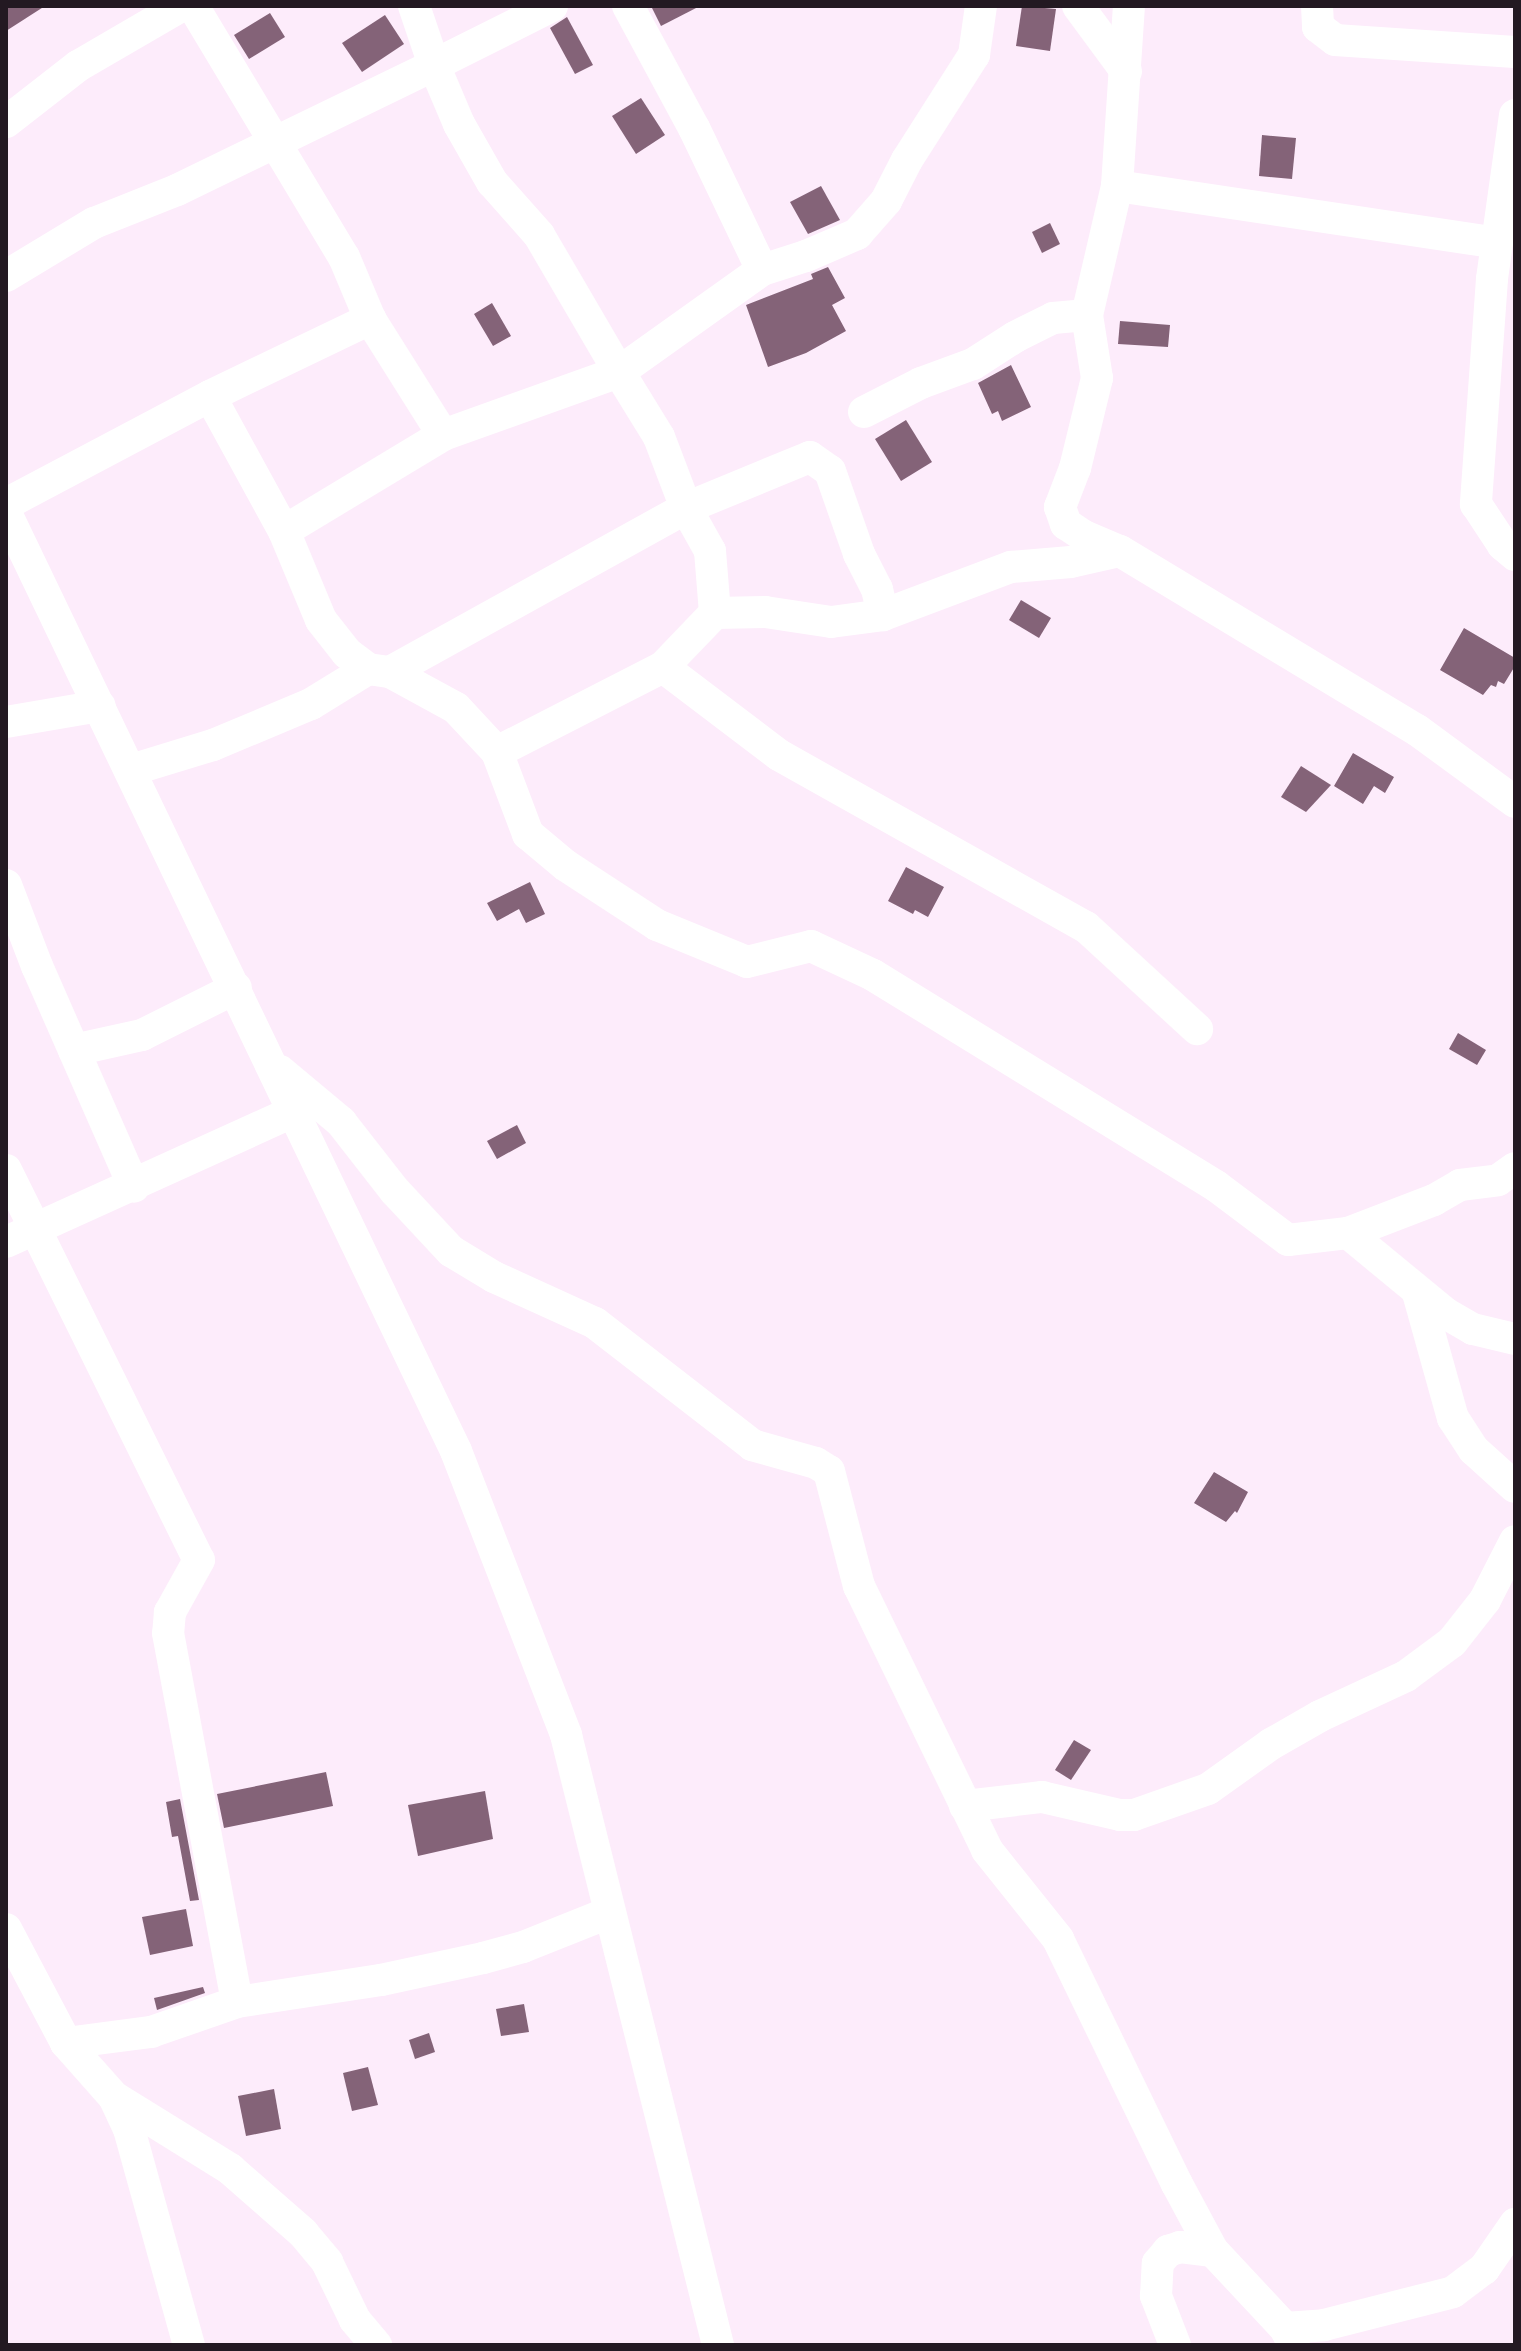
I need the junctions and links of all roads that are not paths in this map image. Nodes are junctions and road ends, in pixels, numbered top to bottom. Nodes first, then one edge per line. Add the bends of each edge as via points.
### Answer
1 (181, 6) edge
2 (193, 6) edge
3 (414, 6) edge
4 (552, 6) edge
5 (628, 6) edge
6 (981, 6) edge
7 (1078, 6) edge
8 (1129, 6) edge
9 (1317, 6) edge
10 (1515, 52) edge
11 (434, 65) junction
12 (1126, 71) junction
13 (1515, 115) edge
14 (6, 122) edge
15 (273, 142) junction
16 (1117, 186) junction
17 (1497, 243) junction
18 (762, 270) junction
19 (6, 276) edge
20 (1087, 315) junction
21 (370, 319) junction
22 (619, 372) junction
23 (210, 396) junction
24 (864, 412) dead end
25 (443, 435) junction
26 (6, 504) edge
27 (686, 508) junction
28 (6, 513) edge
29 (284, 531) junction
30 (1120, 551) junction
31 (1515, 555) edge
32 (715, 613) junction
33 (883, 615) junction
34 (663, 667) junction
35 (379, 670) junction
36 (100, 706) junction
37 (6, 722) edge
38 (497, 752) junction
39 (131, 770) junction
40 (1515, 802) edge
41 (6, 885) edge
42 (236, 988) junction
43 (1197, 1029) dead end
44 (74, 1050) junction
45 (274, 1067) junction
46 (295, 1111) junction
47 (1515, 1168) edge
48 (6, 1170) edge
49 (134, 1187) junction
50 (38, 1230) junction
51 (1348, 1233) junction
52 (6, 1242) edge
53 (1418, 1293) junction
54 (1515, 1339) edge
55 (1515, 1487) edge
56 (1515, 1541) edge
57 (965, 1806) junction
58 (608, 1913) junction
59 (6, 1929) edge
60 (237, 2002) junction
61 (66, 2043) junction
62 (114, 2097) junction
63 (1515, 2224) edge
64 (1213, 2251) junction
65 (1290, 2337) edge
66 (189, 2345) edge
67 (376, 2345) edge
68 (718, 2345) edge
69 (1175, 2345) edge

1 - 14 street via 78,66
2 - 15 street
3 - 11 street
4 - 11 street
5 - 18 street
6 - 18 street via 974,55 886,201 857,234
7 - 12 street
8 - 12 street
9 - 10 street via 1318,27 1335,40
11 - 15 street
11 - 22 street via 492,182 539,235
12 - 16 street
13 - 17 street
15 - 19 street via 177,190 94,223
15 - 21 street via 344,257
16 - 17 street
16 - 20 street
17 - 31 street via 1476,504
18 - 22 street
20 - 24 street via 1053,318 973,364
20 - 30 street via 1097,378 1060,507 1066,524
21 - 23 street
21 - 25 street
22 - 25 street
22 - 27 street via 659,437
23 - 26 street
23 - 29 street
25 - 29 street
27 - 32 street via 710,551
27 - 33 street via 810,457 820,461 830,471
27 - 35 street
28 - 36 street
29 - 35 street via 321,620 347,653
30 - 33 street via 1011,567
30 - 40 street via 1417,730
32 - 33 street via 765,612 831,622
32 - 34 street
34 - 38 street
34 - 43 street via 779,755 1086,927
35 - 38 street via 456,708
35 - 39 street via 213,745
36 - 37 street
36 - 39 street
38 - 51 street via 528,834 565,865 657,925 747,962 811,946 873,975 1054,1084 1216,1186 1288,1240
39 - 42 street
41 - 44 street
42 - 44 street via 142,1035
42 - 45 street
44 - 49 street
45 - 46 street
45 - 57 street via 341,1122 451,1251 494,1277 595,1323 752,1445 829,1471 859,1586
46 - 49 street
46 - 58 street via 456,1451 566,1735
47 - 51 street via 1498,1180 1460,1185
48 - 50 street
49 - 50 street
50 - 52 street
50 - 60 street via 199,1560 170,1612 168,1633
51 - 53 street
53 - 54 street via 1473,1329
53 - 55 street via 1453,1418 1474,1450
56 - 57 street via 1485,1600 1452,1642 1406,1676 1283,1737 1208,1789 1134,1815 1042,1797
57 - 64 street via 987,1850 1058,1939
58 - 60 street via 483,1958
58 - 68 street
59 - 61 street
60 - 61 street via 151,2032
61 - 62 street
62 - 66 street via 140,2163
62 - 67 street via 230,2169 303,2233 327,2262 355,2320
63 - 65 street via 1484,2269 1453,2292
64 - 65 street
64 - 69 street via 1180,2247 1158,2263 1156,2296

